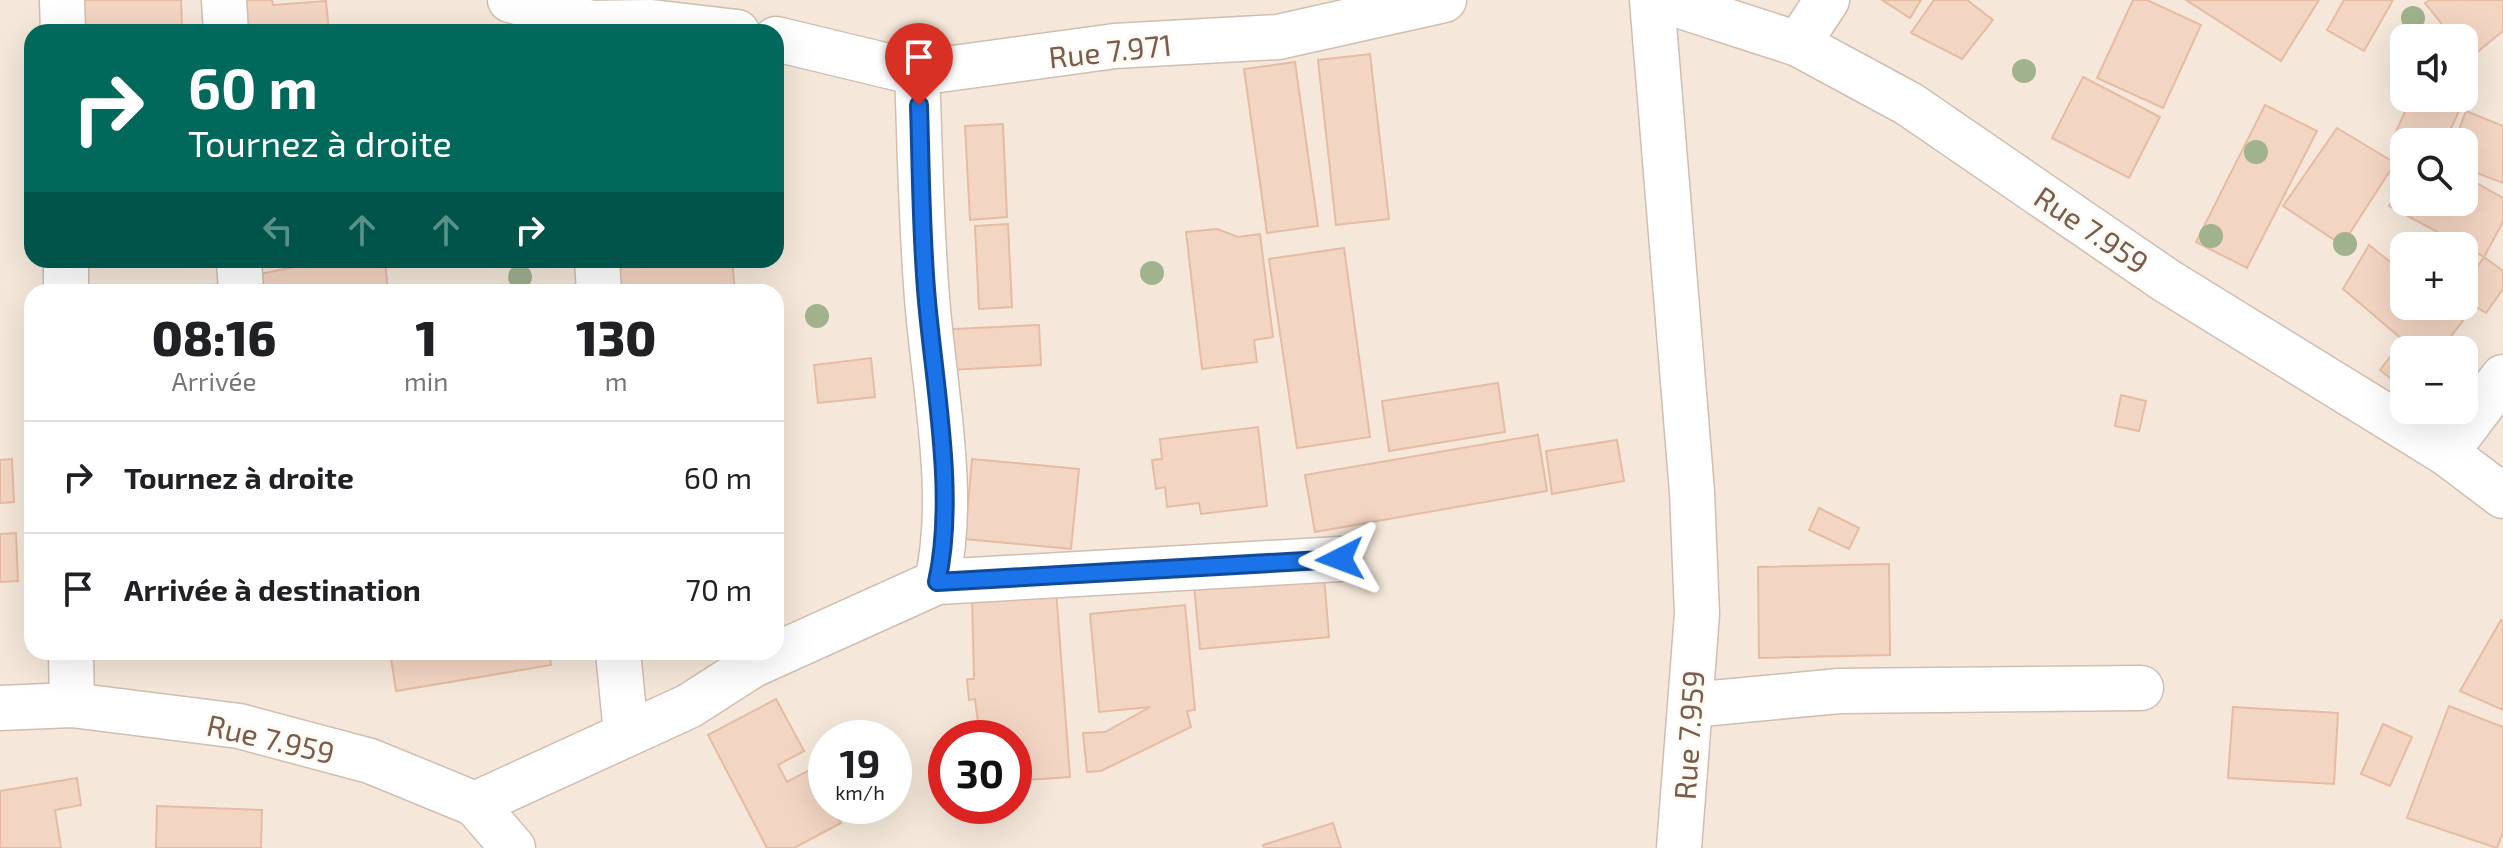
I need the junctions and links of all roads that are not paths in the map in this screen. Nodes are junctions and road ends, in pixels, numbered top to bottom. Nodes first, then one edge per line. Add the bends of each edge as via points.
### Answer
1 (62, 0) edge
2 (224, 0) edge
3 (510, 0) edge
4 (1444, 0) edge
5 (1652, 0) edge
6 (1662, 0) edge
7 (1827, 0) edge
8 (591, 18) edge
9 (63, 24) edge
10 (226, 24) edge
11 (668, 24) edge
12 (784, 41) edge
13 (1798, 44) junction
14 (917, 73) junction
15 (2503, 377) edge
16 (2446, 453) junction
17 (2503, 496) edge
18 (1340, 559) dead end
19 (937, 582) junction
20 (784, 651) edge
21 (71, 660) edge
22 (619, 660) edge
23 (764, 660) edge
24 (2141, 688) dead end
25 (72, 705) junction
26 (1691, 705) junction
27 (0, 708) edge
28 (626, 733) junction
29 (475, 804) junction
30 (513, 848) edge
31 (1679, 848) edge

1 - 9 street
2 - 10 street
3 - 8 street
4 - 14 street, Rue 7.971 via 1278,37 1115,46
5 - 26 street, Rue 7.959 via 1692,492 1697,614
6 - 13 street, Rue 7.959
7 - 13 street
8 - 11 street
12 - 14 street, Rue 7.971
13 - 16 street, Rue 7.959 via 1909,104 2167,281
14 - 19 street via 926,294 945,505 946,544
15 - 16 street
16 - 17 street, Rue 7.959
18 - 19 street
19 - 20 street
21 - 25 street
22 - 28 street
23 - 28 street via 689,706
24 - 26 street via 1839,691
25 - 27 street, Rue 7.959
25 - 29 street, Rue 7.959 via 239,726 370,761
26 - 31 street, Rue 7.959
28 - 29 street
29 - 30 street, Rue 7.959

